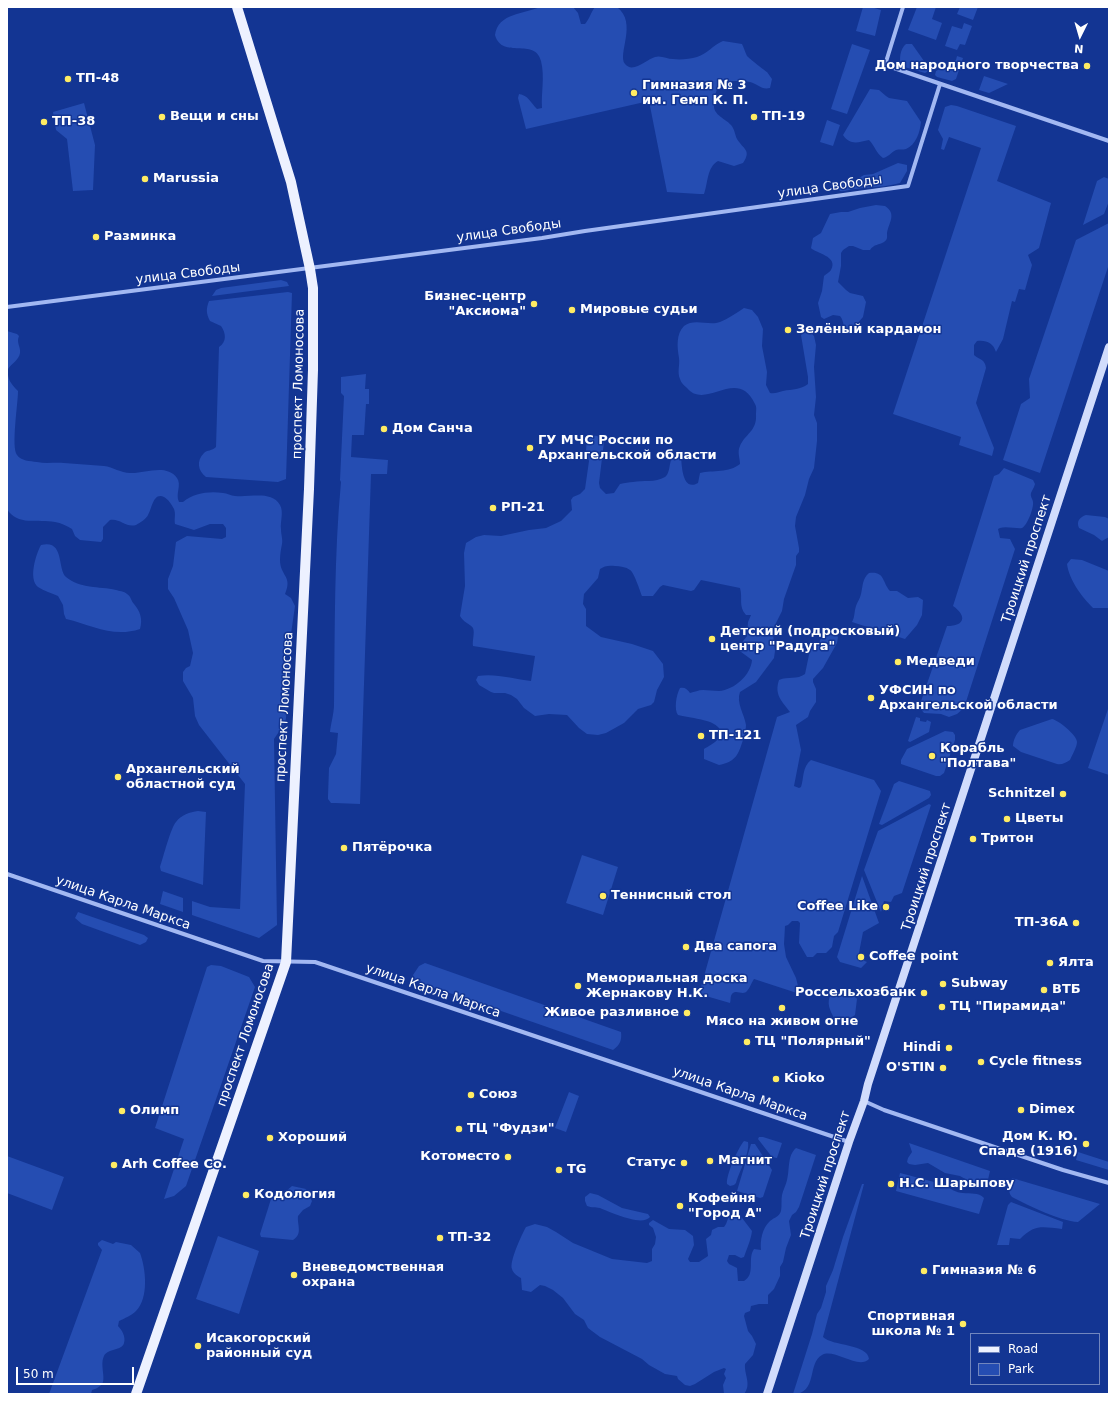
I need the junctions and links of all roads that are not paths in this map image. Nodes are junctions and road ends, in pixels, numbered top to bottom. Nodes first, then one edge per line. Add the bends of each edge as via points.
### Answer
1 (237, 7) edge
2 (903, 7) edge
3 (940, 84) junction
4 (1109, 141) edge
5 (310, 269) junction
6 (7, 307) edge
7 (1109, 347) edge
8 (7, 874) edge
9 (286, 962) junction
10 (864, 1101) junction
11 (849, 1142) junction
12 (1109, 1183) edge
13 (136, 1394) edge
14 (767, 1394) edge

1 - 5 main road, проспект Ломоносова via 290,182
2 - 3 street via 884,65
3 - 4 street
3 - 5 street, улица Свободы via 908,186
5 - 6 street, улица Свободы
5 - 9 main road, проспект Ломоносова via 314,316 310,473
7 - 10 main road, Троицкий проспект
8 - 9 street, улица Карла Маркса via 263,961
9 - 11 street, улица Карла Маркса via 316,962
9 - 13 main road, проспект Ломоносова
10 - 11 main road, Троицкий проспект
10 - 12 street via 1063,1170
11 - 14 main road, Троицкий проспект

